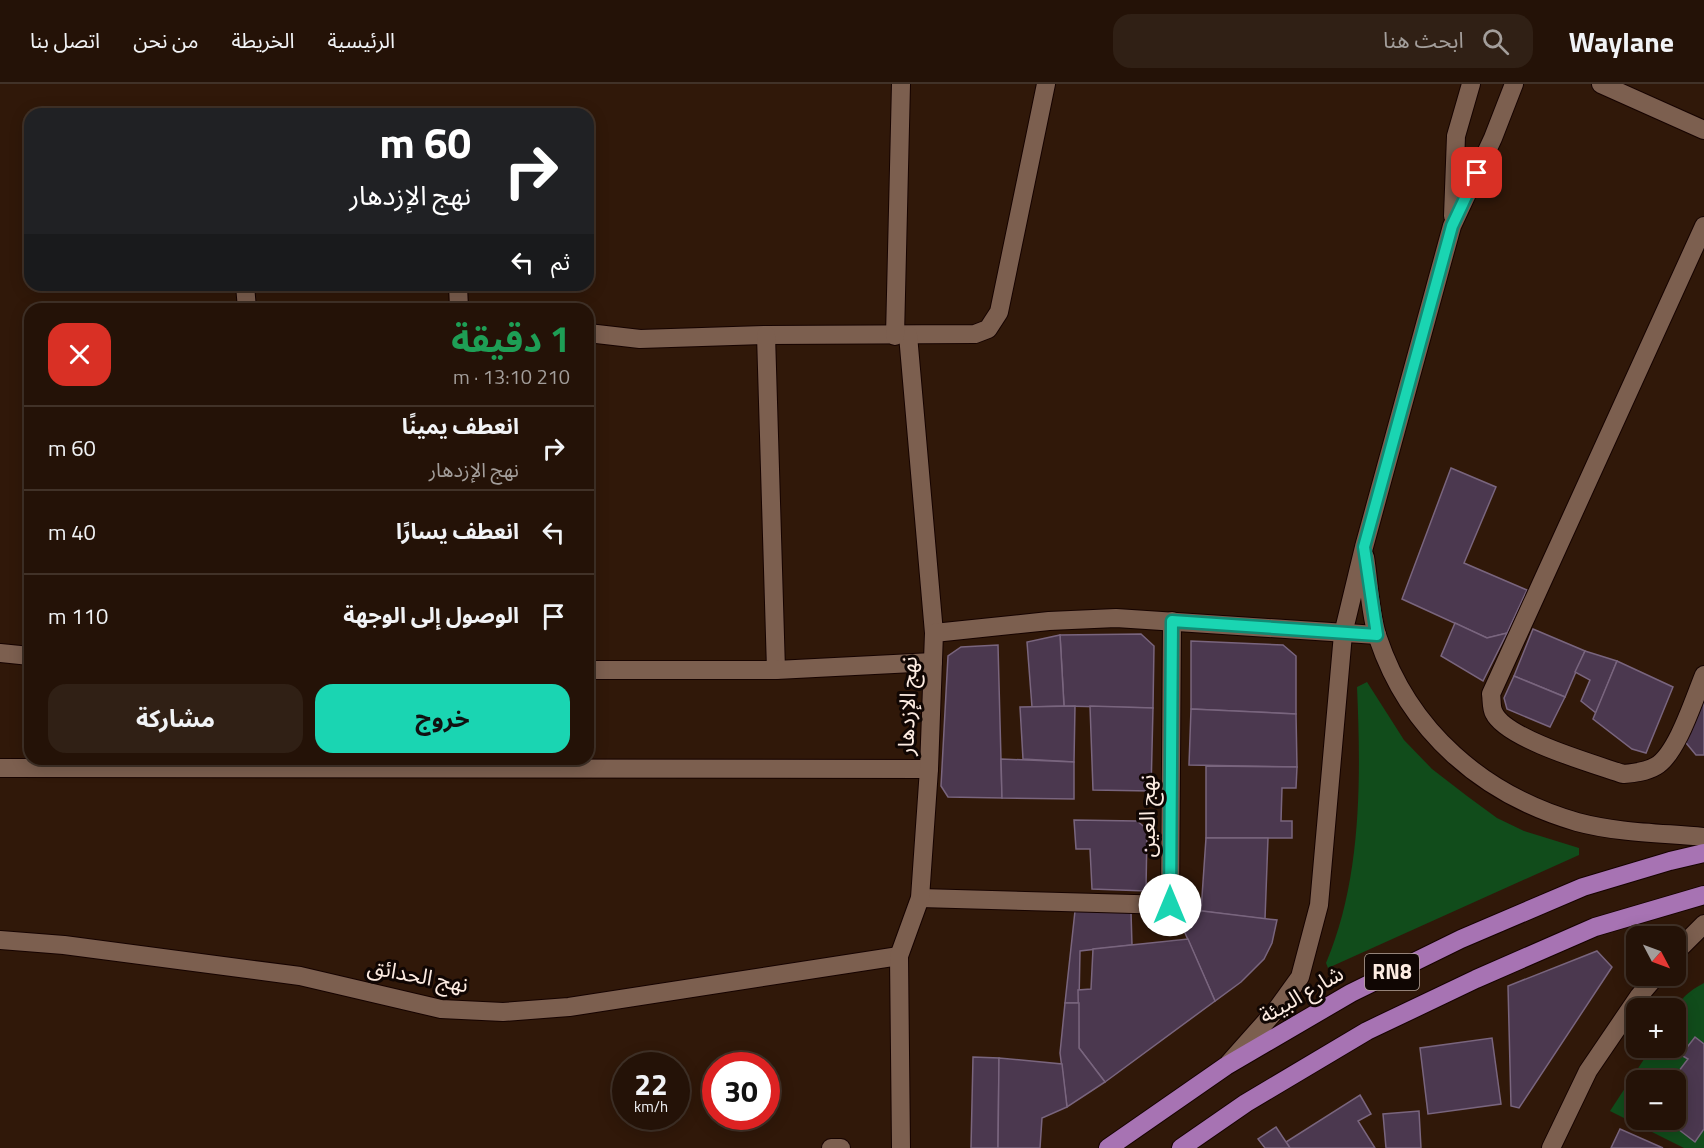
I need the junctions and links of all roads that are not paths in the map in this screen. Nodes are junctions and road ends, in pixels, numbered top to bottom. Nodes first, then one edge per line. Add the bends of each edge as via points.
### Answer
1 (901, 84) edge
2 (1046, 84) edge
3 (1471, 84) edge
4 (1514, 84) edge
5 (1601, 84) edge
6 (1704, 130) edge
7 (1452, 226) junction
8 (1704, 226) edge
9 (594, 334) edge
10 (765, 335) junction
11 (901, 336) junction
12 (1364, 547) junction
13 (1172, 621) junction
14 (934, 633) junction
15 (1342, 634) junction
16 (1377, 635) junction
17 (0, 653) edge
18 (24, 655) edge
19 (933, 662) junction
20 (594, 670) edge
21 (777, 670) junction
22 (1704, 675) edge
23 (56, 765) edge
24 (246, 765) edge
25 (0, 768) edge
26 (929, 769) junction
27 (1704, 837) edge
28 (1704, 853) edge
29 (1704, 895) edge
30 (920, 898) junction
31 (1704, 924) edge
32 (0, 940) edge
33 (1686, 942) edge
34 (899, 956) junction
35 (1648, 986) edge
36 (1226, 1066) junction
37 (831, 1148) edge
38 (841, 1148) edge
39 (901, 1148) edge
40 (1108, 1148) edge
41 (1181, 1148) edge
42 (1551, 1148) edge

1 - 11 street
2 - 11 street via 994,322 975,334
3 - 7 street via 1456,136
4 - 7 street
5 - 6 street
7 - 12 street
8 - 22 street via 1491,694 1493,711 1519,736 1623,774 1632,773 1655,767 1672,751
9 - 10 street via 640,339
10 - 11 street
10 - 21 street
11 - 14 street
12 - 15 street
12 - 16 street
13 - 14 street, نهج الإزدهار via 1048,621
13 - 15 street, نهج الإزدهار
13 - 30 street, نهج العين via 1170,905
14 - 19 street, نهج الإزدهار
15 - 16 street, نهج الإزدهار
15 - 36 street via 1319,905 1300,977 1277,1010
16 - 27 street via 1387,661 1423,724 1453,755 1490,784 1531,806 1577,822 1614,830
17 - 18 street
19 - 21 street
19 - 26 street, نهج الإزدهار
20 - 21 street
23 - 25 street
24 - 26 street
26 - 30 street, نهج الإزدهار
28 - 36 main road, شارع البيئة / RN8 via 1583,887 1461,939 1350,993
29 - 41 main road, RN8 via 1595,927 1367,1031 1246,1103
30 - 34 street, نهج الإزدهار
31 - 33 street
32 - 34 street, نهج الحدائق via 300,976 441,1009 503,1012 569,1006
34 - 39 street, نهج الإزدهار
35 - 42 street via 1588,1071
36 - 40 main road, شارع البيئة / RN8
37 - 38 street

